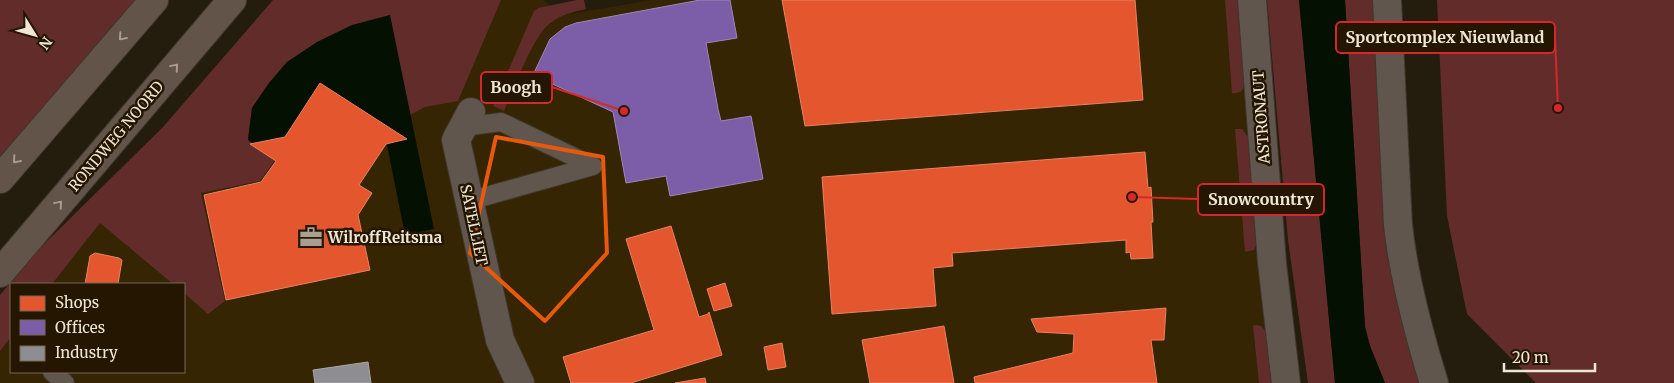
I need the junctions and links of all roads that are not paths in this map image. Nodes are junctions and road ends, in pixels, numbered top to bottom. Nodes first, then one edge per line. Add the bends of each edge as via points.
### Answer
1 (154, 0) edge
2 (232, 0) edge
3 (1252, 0) edge
4 (1386, 0) edge
5 (467, 119) joint
6 (0, 179) edge
7 (469, 200) junction
8 (0, 272) edge
9 (500, 340) junction
10 (50, 373) edge
11 (52, 373) edge
12 (41, 383) edge
13 (65, 383) edge
14 (500, 383) edge
15 (520, 383) edge
16 (1286, 383) edge
17 (1434, 383) edge

1 -> 6 main road
8 -> 2 main road, RONDWEG NOORD
3 - 16 street, ASTRONAUT via 1272,264
4 - 17 street via 1400,243
5 - 7 street, SATELLIET via 456,140
5 - 7 lane via 501,122 593,166
7 - 9 street, SATELLIET
9 - 14 street, SATELLIET
9 - 15 street, SATELLIET
10 - 12 lane
11 - 13 lane

